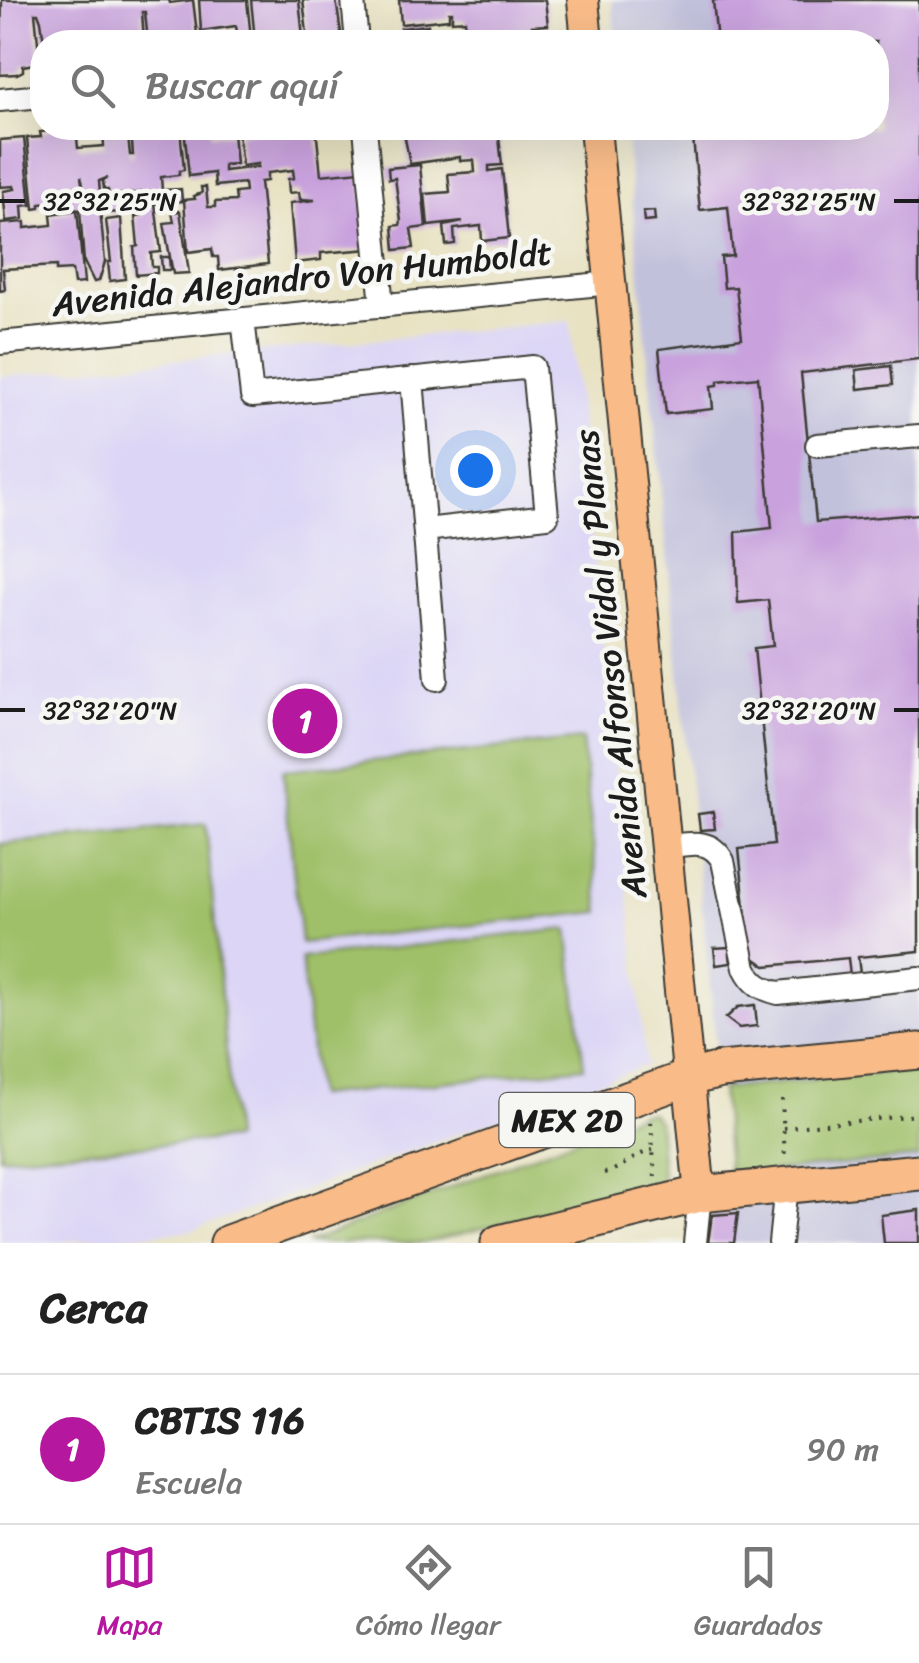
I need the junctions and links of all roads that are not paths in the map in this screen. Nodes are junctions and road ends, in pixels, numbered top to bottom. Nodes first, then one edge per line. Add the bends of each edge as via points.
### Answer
1 (352, 0) edge
2 (583, 0) edge
3 (356, 30) edge
4 (586, 30) edge
5 (30, 97) edge
6 (0, 100) edge
7 (366, 140) edge
8 (597, 140) edge
9 (611, 283) junction
10 (382, 306) junction
11 (243, 320) junction
12 (0, 343) edge
13 (412, 379) junction
14 (919, 436) edge
15 (817, 445) dead end
16 (425, 530) junction
17 (437, 679) dead end
18 (666, 847) junction
19 (919, 978) edge
20 (919, 1050) edge
21 (688, 1078) junction
22 (919, 1172) edge
23 (786, 1185) junction
24 (700, 1194) junction
25 (228, 1243) edge
26 (499, 1243) edge
27 (695, 1243) edge
28 (780, 1243) edge

1 - 3 street
2 - 4 main road
5 - 6 street
7 - 10 street
8 - 9 main road, Avenida Alfonso Vidal y Planas
9 - 10 street, Avenida Alejandro Von Humboldt
9 - 18 main road, Avenida Alfonso Vidal y Planas
10 - 11 street, Avenida Alejandro Von Humboldt
11 - 12 street, Avenida Alejandro Von Humboldt
11 - 13 street via 252,396
13 - 16 street
13 - 16 street via 533,367 548,516
14 - 15 street
16 - 17 street
18 - 19 street via 716,848 745,968 764,990
18 - 21 main road, Avenida Alfonso Vidal y Planas
20 - 21 highway, MEX 2D
21 - 24 main road, Avenida Alfonso Vidal y Planas
21 - 25 highway, MEX 2D
22 - 23 highway
23 - 24 highway
23 - 28 street
24 - 26 highway
24 - 27 street

